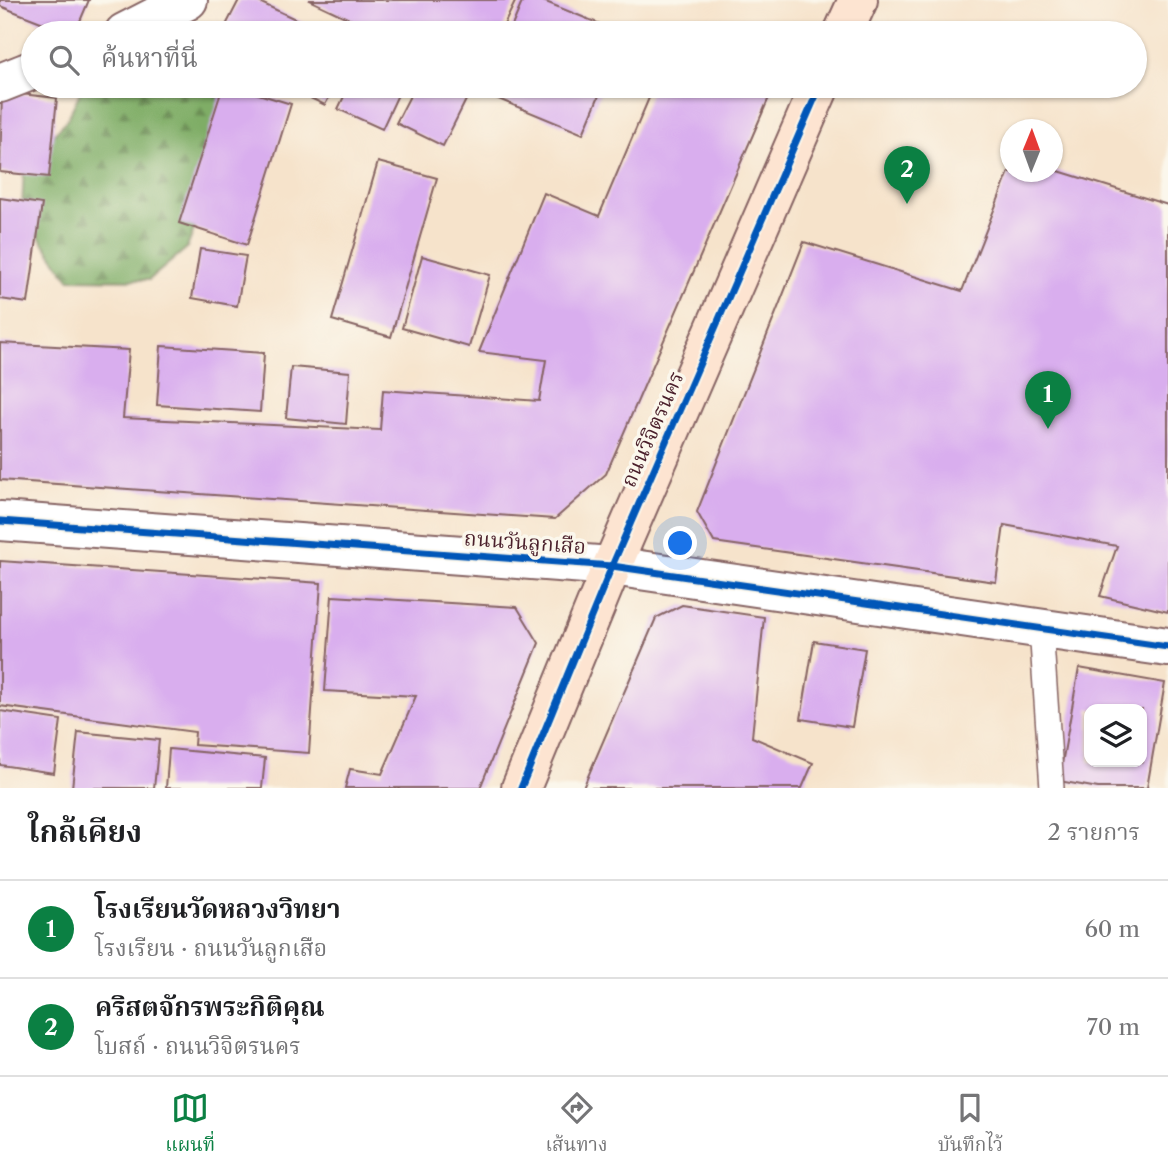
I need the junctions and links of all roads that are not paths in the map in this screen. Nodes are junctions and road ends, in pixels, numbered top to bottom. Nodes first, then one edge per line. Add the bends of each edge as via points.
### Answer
1 (188, 0) edge
2 (858, 0) edge
3 (147, 21) edge
4 (848, 21) edge
5 (21, 75) edge
6 (0, 83) edge
7 (815, 98) edge
8 (0, 522) edge
9 (612, 566) junction
10 (1041, 628) junction
11 (1168, 647) edge
12 (521, 788) edge
13 (1052, 788) edge

1 - 3 street
2 - 4 street
5 - 6 street
7 - 9 street, ถนนวิจิตรนคร
8 - 9 street, ถนนวันลูกเสือ
9 - 10 street, ถนนวันลูกเสือ
9 - 12 street, ถนนวิจิตรนคร
10 - 11 street, ถนนวันลูกเสือ
10 - 13 lane

